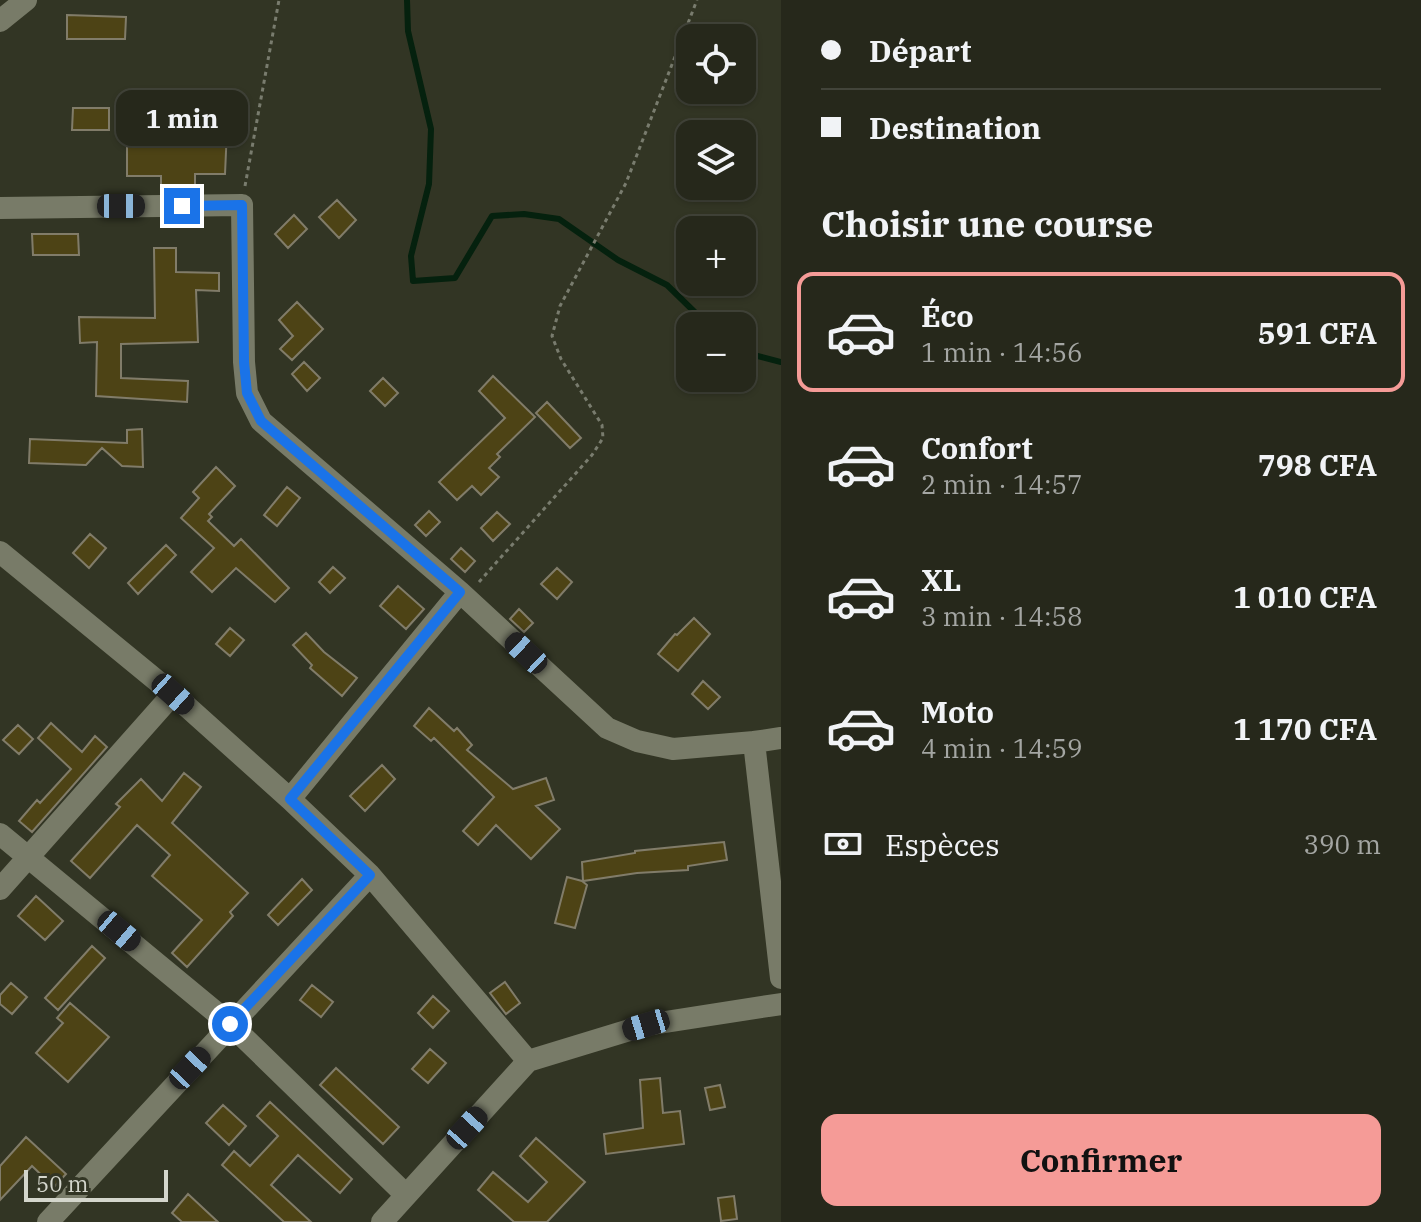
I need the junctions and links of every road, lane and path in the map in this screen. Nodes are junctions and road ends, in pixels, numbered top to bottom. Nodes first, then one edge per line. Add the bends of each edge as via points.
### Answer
1 (26, 0) edge
2 (279, 0) edge
3 (697, 0) edge
4 (0, 21) edge
5 (242, 205) junction
6 (0, 208) edge
7 (0, 552) edge
8 (463, 594) junction
9 (173, 694) junction
10 (781, 738) edge
11 (754, 742) junction
12 (290, 799) junction
13 (0, 834) edge
14 (29, 856) junction
15 (370, 875) junction
16 (0, 889) edge
17 (781, 978) edge
18 (781, 1004) edge
19 (230, 1024) junction
20 (528, 1061) junction
21 (406, 1195) junction
22 (48, 1222) edge
23 (382, 1222) edge

1 - 4 street
2 - 5 path
3 - 8 path via 626,183 560,306 552,336 602,425 603,438
5 - 6 street
5 - 8 street via 244,362 247,393 261,421
7 - 9 street
8 - 11 street via 607,728 673,749
8 - 12 street
9 - 12 street
9 - 14 street
10 - 11 street
11 - 17 street
12 - 15 street
13 - 14 street
14 - 16 street
14 - 19 street
15 - 19 street
15 - 20 street
18 - 20 street via 646,1025
19 - 21 street
19 - 22 street
20 - 21 street
21 - 23 street

